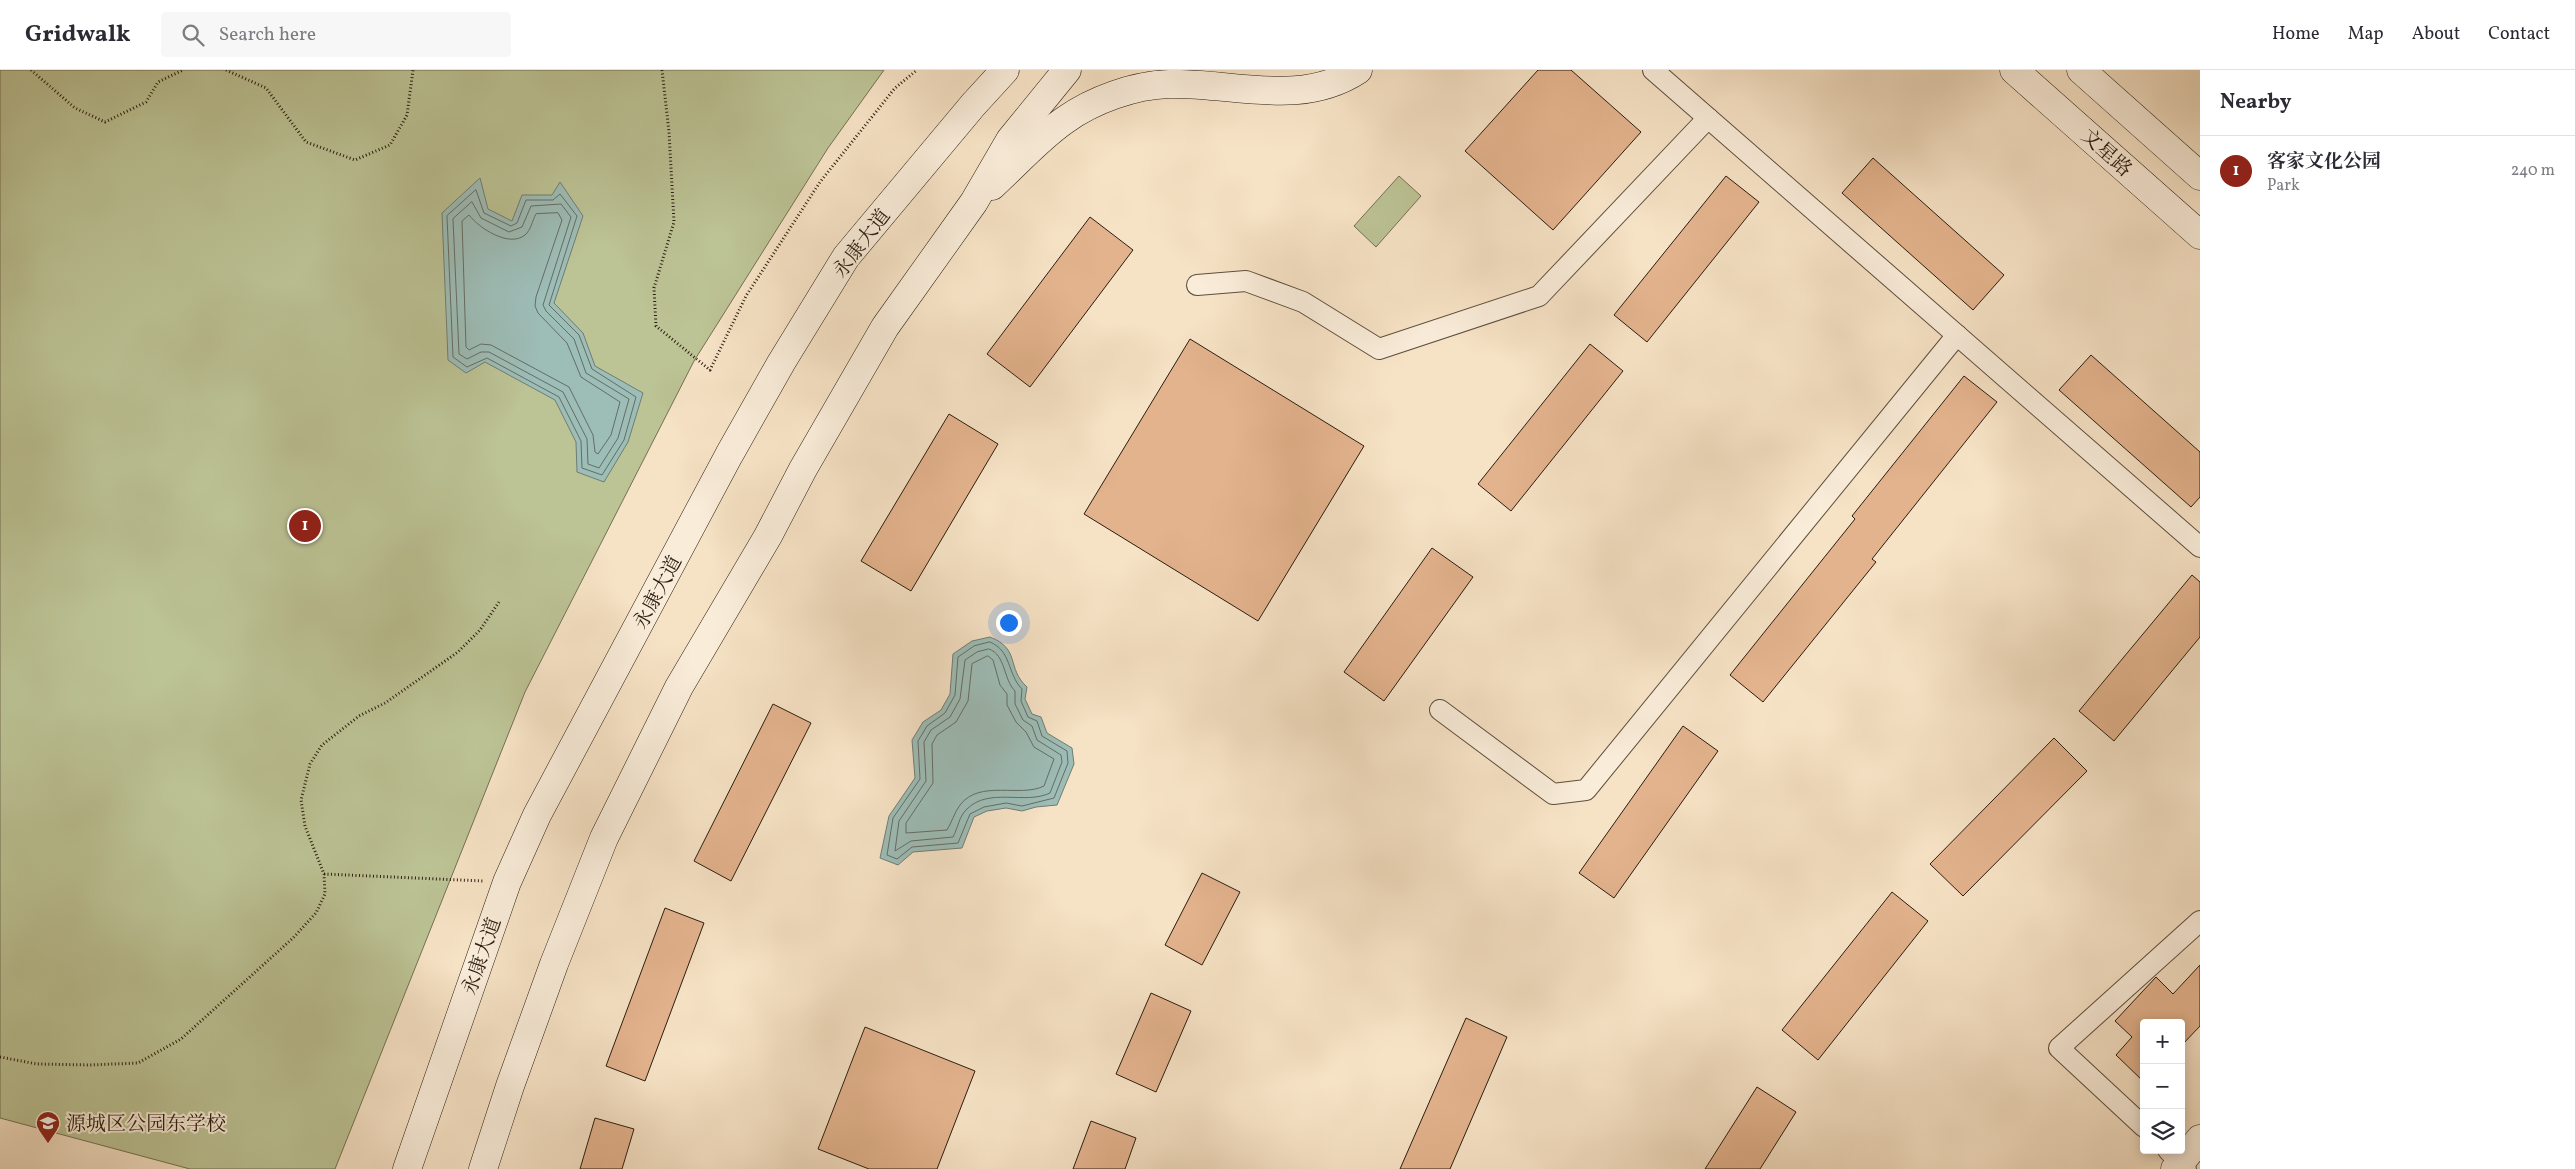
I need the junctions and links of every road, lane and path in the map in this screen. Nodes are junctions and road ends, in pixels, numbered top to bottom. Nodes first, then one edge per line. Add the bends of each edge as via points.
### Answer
1 (31, 70) edge
2 (183, 70) edge
3 (226, 70) edge
4 (413, 70) edge
5 (662, 70) edge
6 (917, 70) edge
7 (1005, 70) edge
8 (1067, 70) edge
9 (1358, 70) edge
10 (1652, 70) edge
11 (2014, 70) edge
12 (2081, 70) edge
13 (1708, 118) junction
14 (2200, 176) edge
15 (974, 202) junction
16 (2200, 235) edge
17 (1197, 285) dead end
18 (1957, 335) junction
19 (2200, 547) edge
20 (499, 602) dead end
21 (1440, 710) dead end
22 (324, 874) junction
23 (506, 882) junction
24 (2200, 921) edge
25 (0, 1057) edge
26 (2140, 1123) edge
27 (2200, 1139) edge
28 (2178, 1163) edge
29 (406, 1169) edge
30 (483, 1169) edge

1 - 2 path via 75,108 105,122 146,102 158,82
3 - 4 path via 266,88 306,142 354,160 390,145 407,115
5 - 6 path via 674,222 654,288 656,326 710,370 746,296 820,182 894,88
7 - 23 main road, 永康大道 via 846,258 781,363 536,815
8 - 15 main road via 1010,140
9 - 15 main road via 1343,80 1312,88 1271,92 1167,84 1129,91 1098,102 1065,120
10 - 13 street
11 - 16 main road, 文星路
12 - 14 main road
13 - 17 street via 1539,296 1379,349 1304,302 1246,281
13 - 18 street
15 - 30 main road via 885,327 679,687 604,838 547,983
18 - 19 street
18 - 21 street via 1586,790 1553,794
20 - 22 path via 480,630 458,652 385,703 358,716 322,745 310,764 302,800 305,826
22 - 23 path
22 - 25 path via 325,894 316,913 293,938 181,1039 138,1063 37,1064
23 - 29 main road, 永康大道
24 - 26 street via 2059,1048
27 - 28 main road

